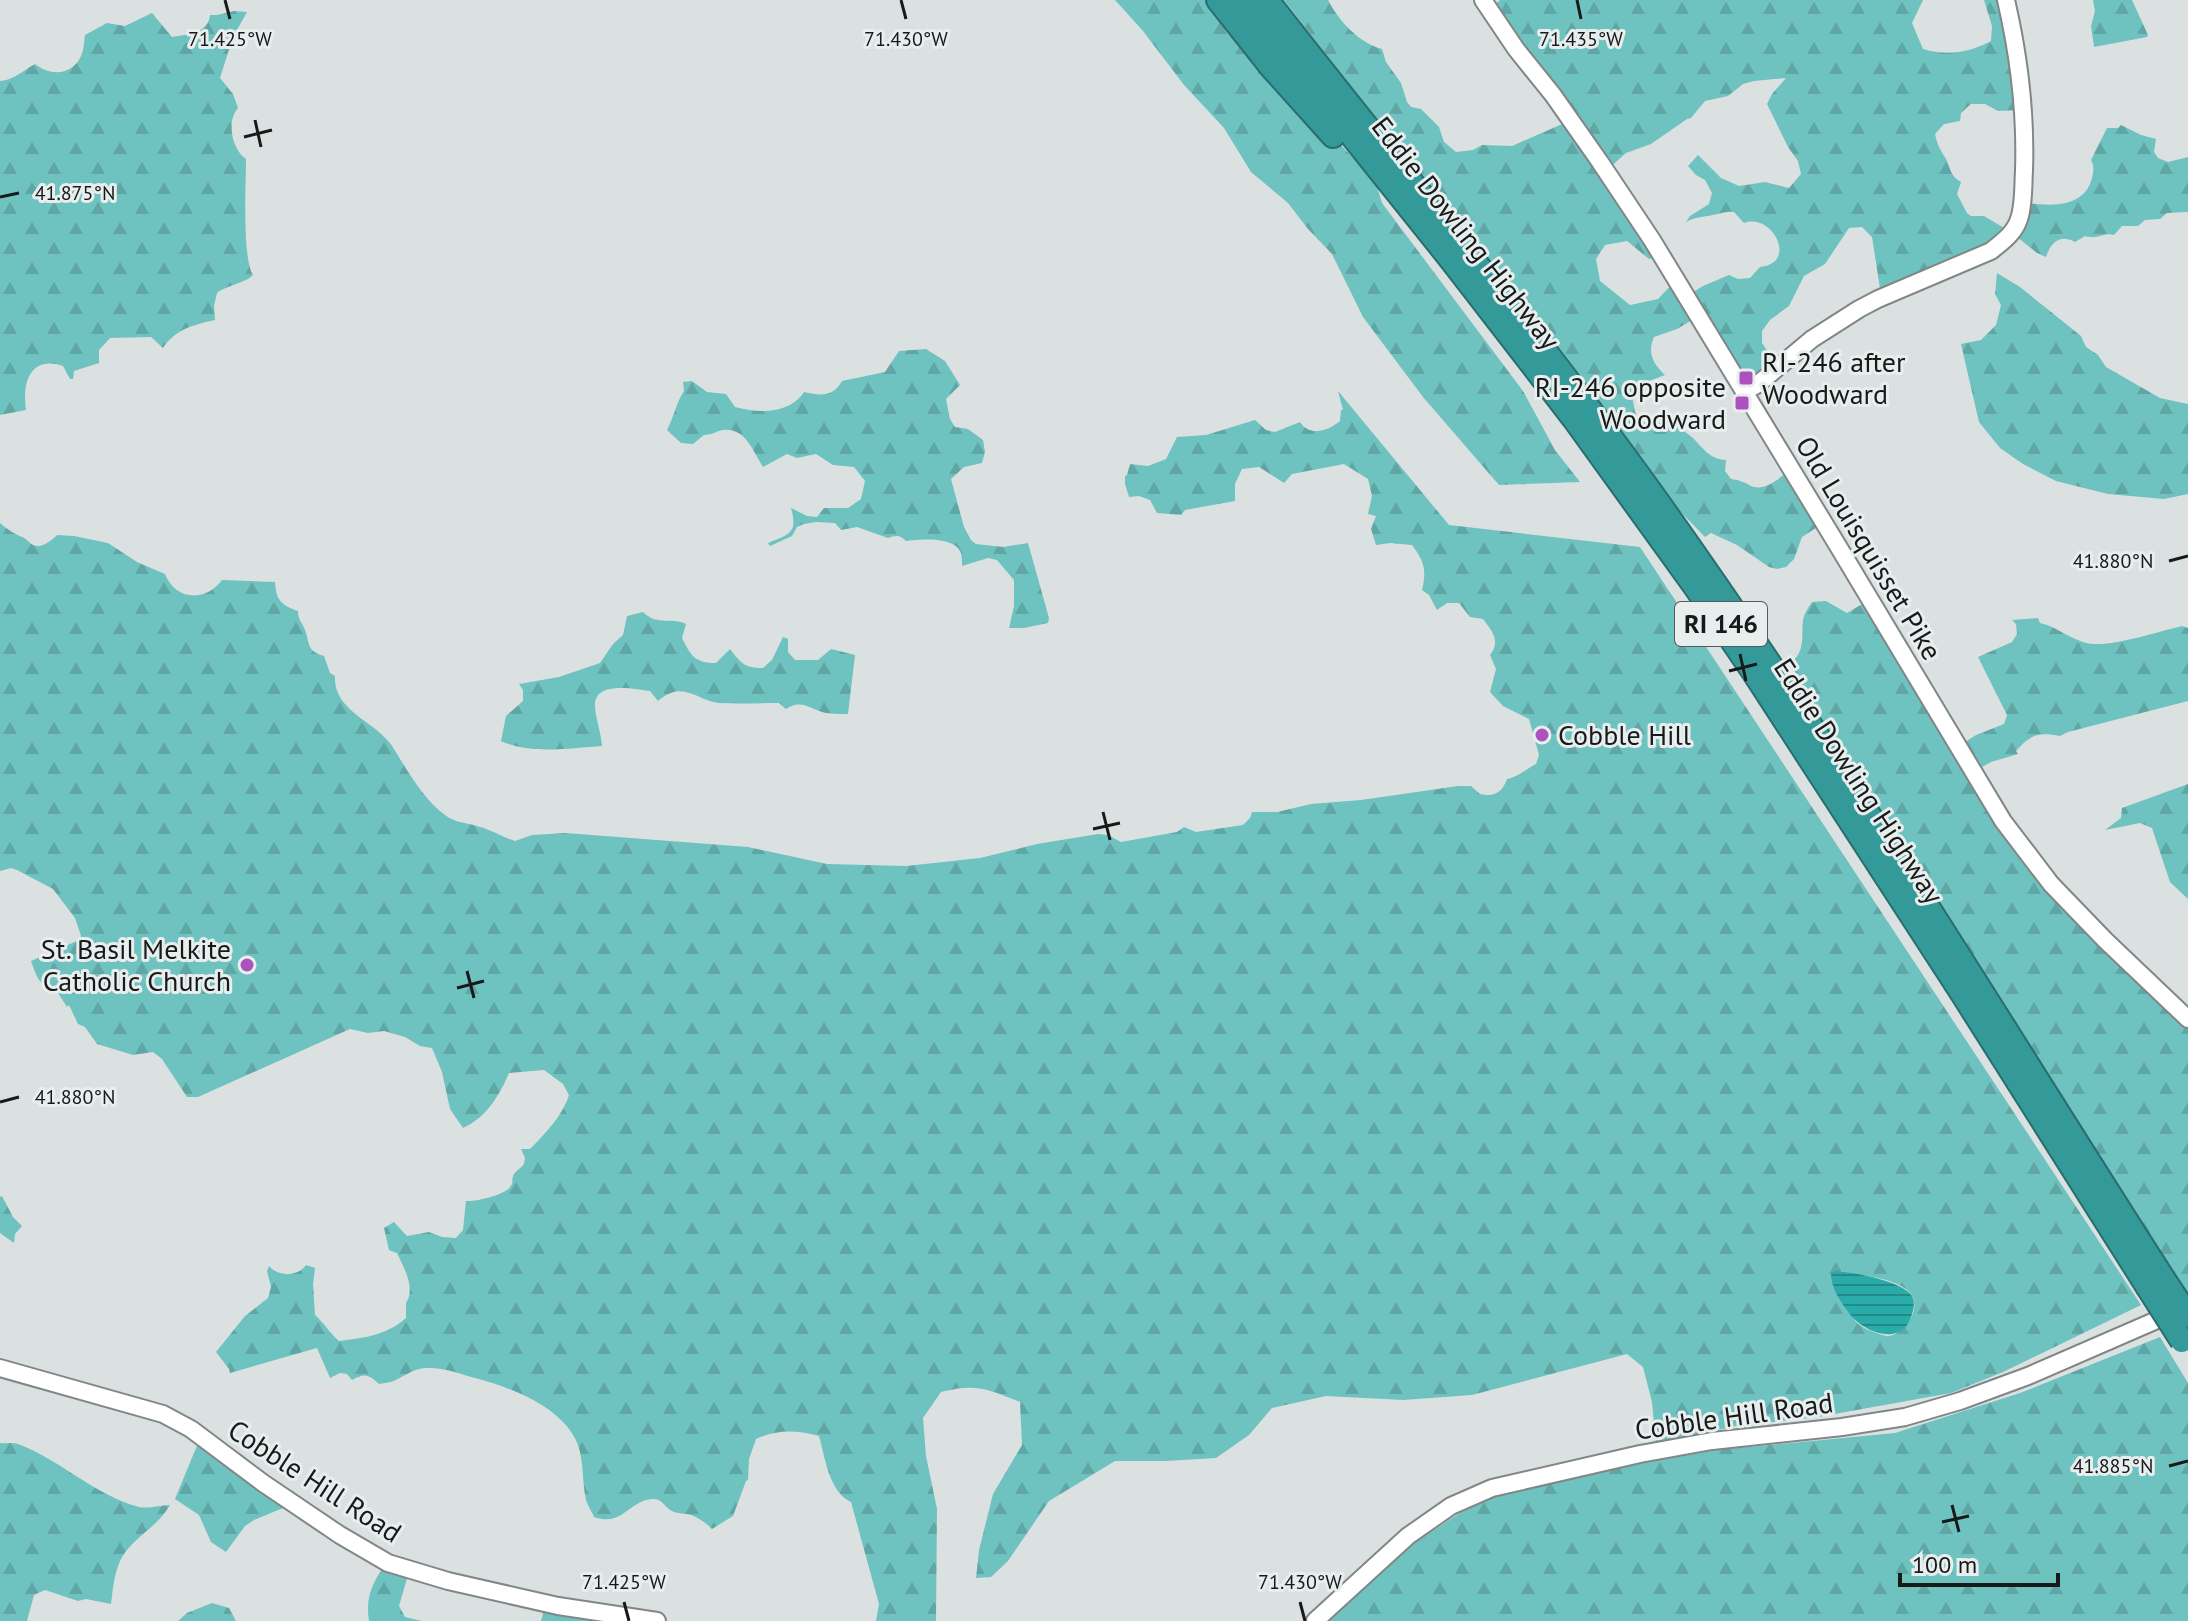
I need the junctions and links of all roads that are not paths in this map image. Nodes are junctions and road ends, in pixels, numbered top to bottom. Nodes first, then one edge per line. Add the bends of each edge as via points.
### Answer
1 (1218, 0) edge
2 (1243, 0) edge
3 (1267, 0) edge
4 (1483, 0) edge
5 (2006, 0) edge
6 (1452, 261) junction
7 (1744, 392) junction
8 (2188, 1019) edge
9 (2155, 1282) junction
10 (2188, 1307) edge
11 (2188, 1316) edge
12 (2185, 1346) edge
13 (0, 1368) edge
14 (657, 1621) edge
15 (1315, 1621) edge

1 - 6 highway via 1293,92
2 - 6 highway, Eddie Dowling Highway / RI 146
3 - 9 highway, Eddie Dowling Highway / RI 146 via 1653,496 1789,693
4 - 7 street, Old Louisquisset Pike via 1623,195
5 - 7 street via 2024,121 2023,187 2015,228 1991,251 1852,314
6 - 9 highway, Eddie Dowling Highway / RI 146 via 1574,419 1754,673
7 - 8 street, Old Louisquisset Pike via 2003,821 2051,884
9 - 11 highway, Eddie Dowling Highway / RI 146, bridge
9 - 12 highway, Eddie Dowling Highway / RI 146, bridge
10 - 15 street, Cobble Hill Road via 2028,1376 1918,1414 1712,1441 1492,1488 1451,1506 1408,1536
13 - 14 street, Cobble Hill Road via 163,1414 388,1563 558,1606

